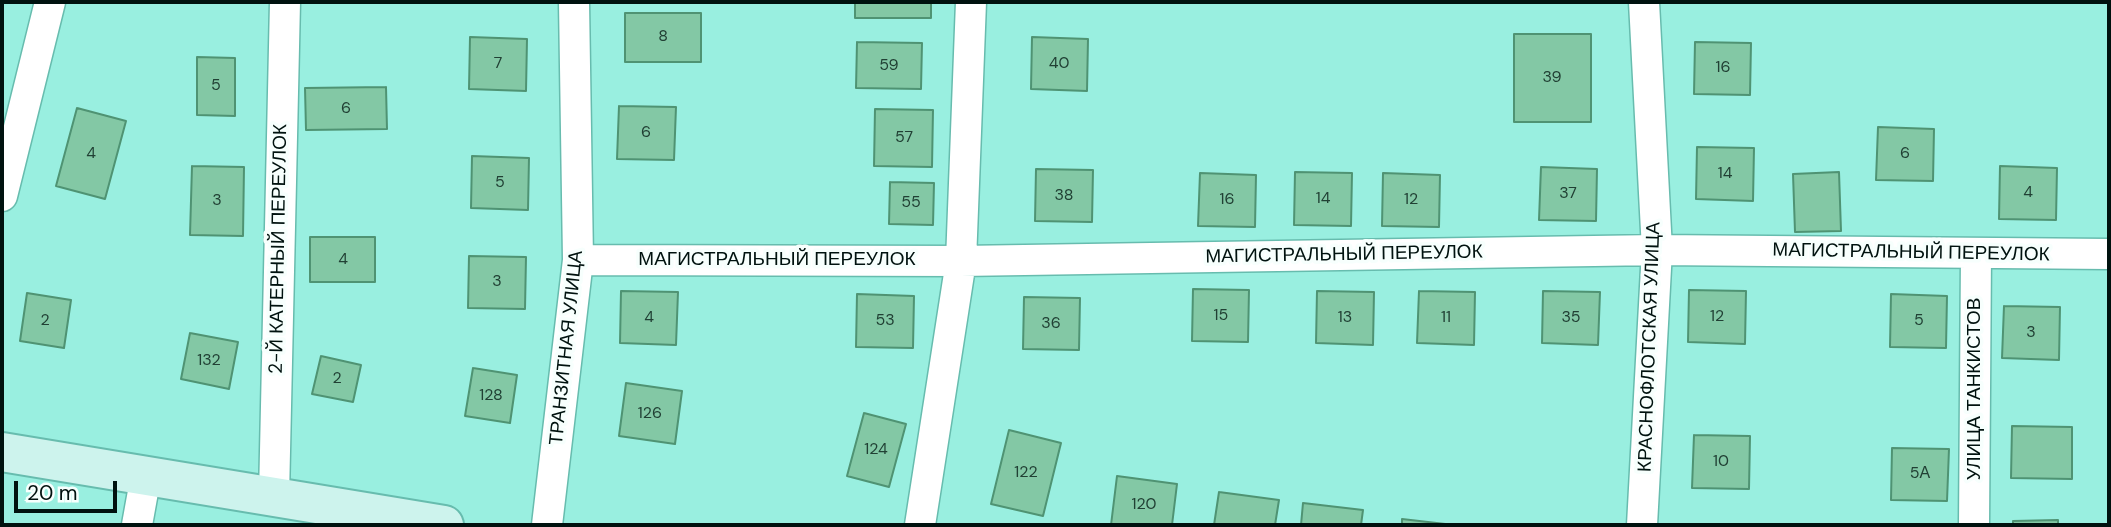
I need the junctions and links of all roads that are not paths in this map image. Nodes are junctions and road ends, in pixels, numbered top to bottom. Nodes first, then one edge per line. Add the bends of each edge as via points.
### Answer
1 (50, 2) edge
2 (285, 2) edge
3 (574, 2) edge
4 (971, 2) edge
5 (1644, 2) edge
6 (2, 196) edge
7 (1657, 250) junction
8 (1976, 254) junction
9 (2109, 254) edge
10 (578, 260) junction
11 (961, 261) junction
12 (2, 452) edge
13 (146, 475) junction
14 (274, 496) junction
15 (137, 525) edge
16 (444, 525) edge
17 (547, 525) edge
18 (920, 525) edge
19 (1642, 525) edge
20 (1975, 525) edge

1 - 6 street
2 - 14 street, 2-Й КАТЕРНЫЙ ПЕРЕУЛОК
3 - 10 street, ТРАНЗИТНАЯ УЛИЦА
4 - 11 street
5 - 7 street, КРАСНОФЛОТСКАЯ УЛИЦА
7 - 8 street, МАГИСТРАЛЬНЫЙ ПЕРЕУЛОК
7 - 11 street, МАГИСТРАЛЬНЫЙ ПЕРЕУЛОК
7 - 19 street, КРАСНОФЛОТСКАЯ УЛИЦА
8 - 9 street, МАГИСТРАЛЬНЫЙ ПЕРЕУЛОК
8 - 20 street, УЛИЦА ТАНКИСТОВ
10 - 11 street, МАГИСТРАЛЬНЫЙ ПЕРЕУЛОК
10 - 17 street, ТРАНЗИТНАЯ УЛИЦА
11 - 18 street
12 - 13 street
13 - 14 street
13 - 15 street
14 - 16 street

